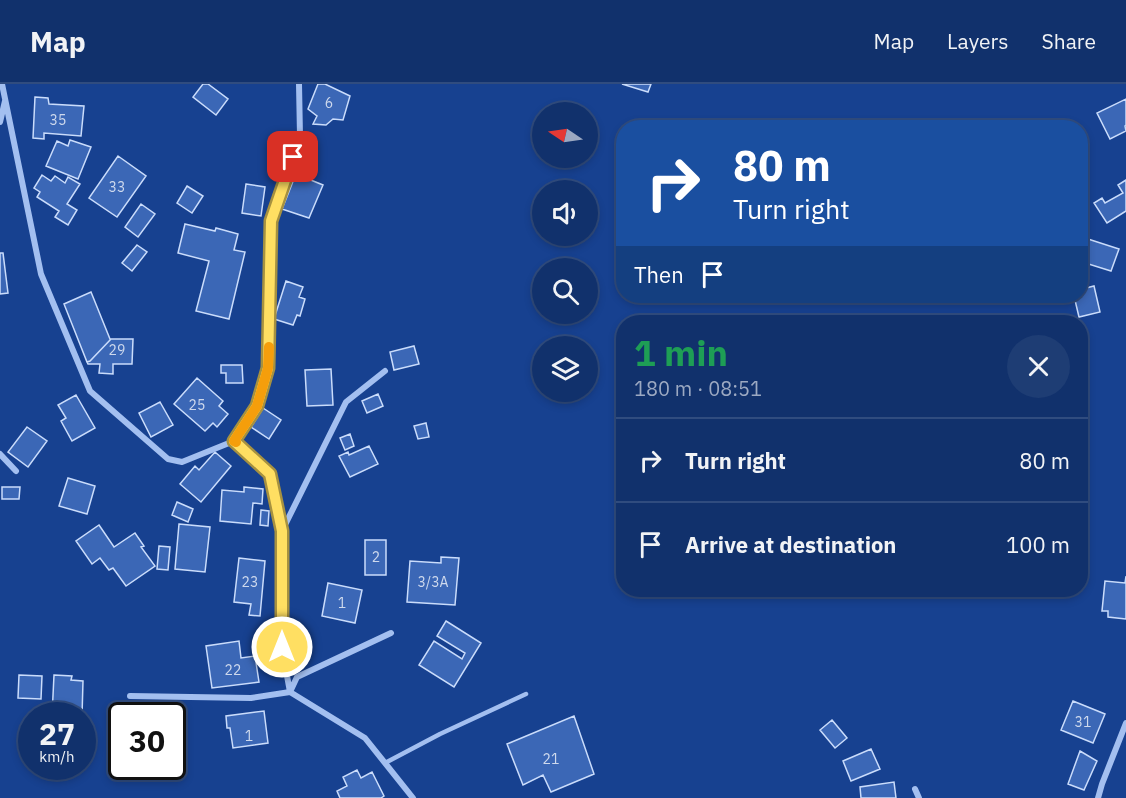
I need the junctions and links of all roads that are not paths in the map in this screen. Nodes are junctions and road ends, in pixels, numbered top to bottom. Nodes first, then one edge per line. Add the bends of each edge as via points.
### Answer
1 (2, 84) edge
2 (299, 84) edge
3 (5, 97) junction
4 (0, 122) edge
5 (385, 371) dead end
6 (234, 441) junction
7 (0, 454) edge
8 (16, 471) dead end
9 (282, 531) junction
10 (391, 633) dead end
11 (290, 692) junction
12 (526, 694) dead end
13 (130, 696) dead end
14 (1126, 723) edge
15 (385, 763) junction
16 (915, 789) dead end
17 (412, 797) edge
18 (919, 798) edge
19 (1098, 798) edge

1 - 3 street
2 - 6 street via 300,136 271,221 268,368 257,406
3 - 4 street
3 - 6 street via 41,274 90,391 168,459 182,462
5 - 9 street via 346,402
6 - 9 street via 270,474
7 - 8 street
9 - 11 street via 282,649
10 - 11 street via 297,677
11 - 13 street via 251,698
11 - 15 street via 365,738
12 - 15 lane
14 - 19 street
15 - 17 street
16 - 18 street

